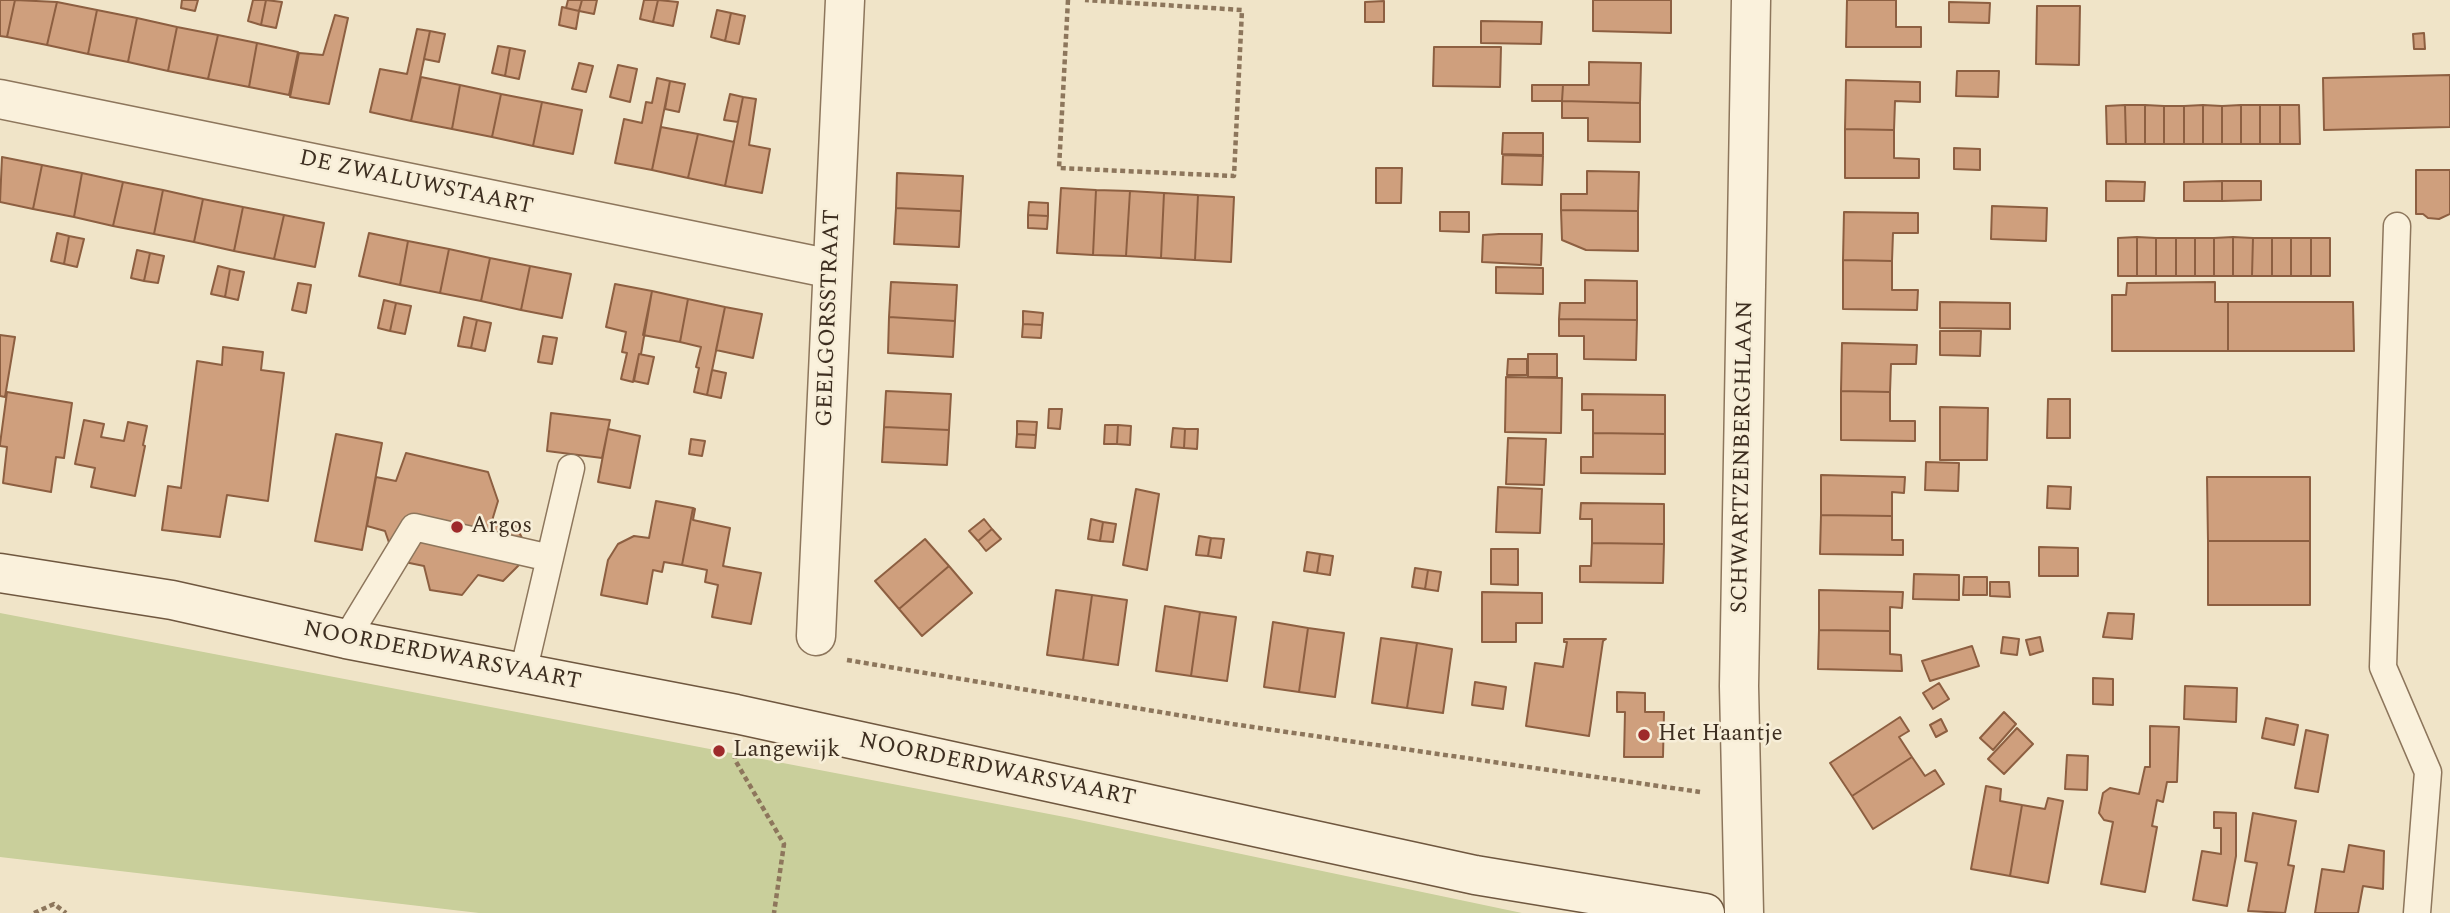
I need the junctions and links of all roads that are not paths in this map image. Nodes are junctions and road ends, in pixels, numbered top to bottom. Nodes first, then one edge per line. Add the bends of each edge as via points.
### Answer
1 (845, 0) edge
2 (1751, 0) edge
3 (0, 99) edge
4 (2397, 226) dead end
5 (832, 269) junction
6 (571, 468) dead end
7 (550, 558) junction
8 (0, 573) edge
9 (346, 639) junction
10 (816, 645) road end
11 (523, 673) junction
12 (1705, 913) edge
13 (1744, 913) edge
14 (2417, 913) edge

1 - 5 street, GEELGORSSTRAAT
2 - 13 street, SCHWARTZENBERGHLAAN via 1739,686
3 - 5 street, DE ZWALUWSTAART
4 - 14 lane via 2383,667 2428,772
5 - 10 street, GEELGORSSTRAAT
6 - 7 lane
7 - 9 lane via 414,527
7 - 11 lane
8 - 9 street, NOORDERDWARSVAART via 172,600
9 - 11 street, NOORDERDWARSVAART
11 - 12 street, NOORDERDWARSVAART via 1475,875

